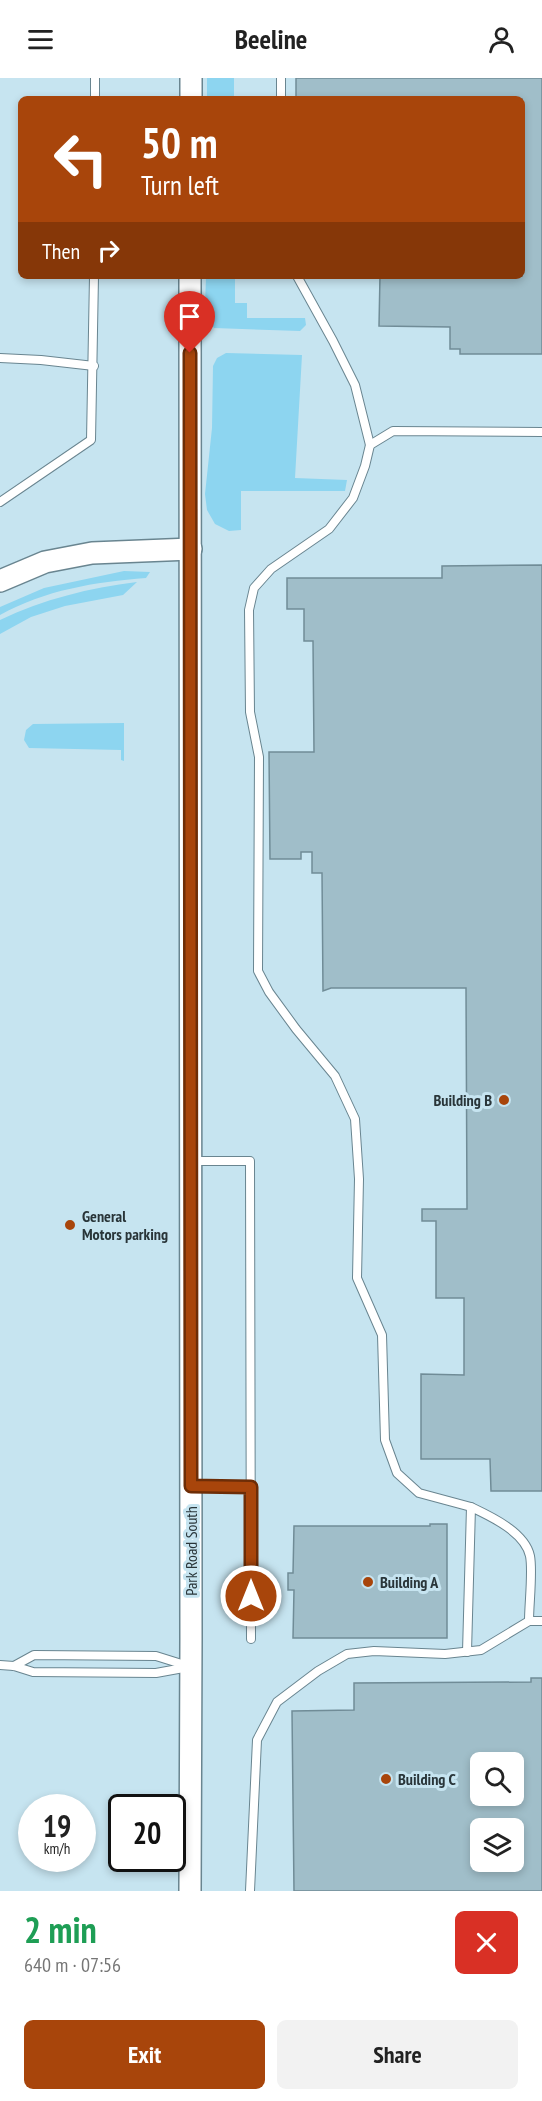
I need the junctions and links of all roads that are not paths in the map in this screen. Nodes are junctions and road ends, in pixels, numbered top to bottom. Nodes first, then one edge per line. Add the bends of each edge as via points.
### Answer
1 (95, 78) edge
2 (191, 78) edge
3 (281, 78) edge
4 (95, 96) edge
5 (190, 96) edge
6 (281, 96) edge
7 (94, 279) edge
8 (190, 279) edge
9 (299, 279) edge
10 (0, 358) edge
11 (94, 366) junction
12 (542, 432) edge
13 (370, 445) junction
14 (0, 502) edge
15 (191, 549) junction
16 (0, 581) edge
17 (190, 1161) junction
18 (191, 1486) junction
19 (251, 1487) junction
20 (471, 1507) junction
21 (529, 1621) junction
22 (542, 1621) edge
23 (251, 1639) dead end
24 (467, 1652) junction
25 (0, 1665) edge
26 (14, 1666) junction
27 (191, 1666) junction
28 (189, 1891) edge
29 (250, 1891) edge

1 - 4 lane
2 - 5 main road
3 - 6 lane
7 - 11 lane
8 - 15 main road, Park Road South
9 - 13 lane via 355,385
10 - 11 lane
11 - 14 lane via 91,440
12 - 13 lane via 393,431
13 - 20 lane via 353,498 329,529 271,569 254,588 249,610 250,712 259,757 258,971 296,1029 335,1076 355,1119 359,1179 357,1278 382,1335 385,1440 397,1473 419,1493
15 - 16 main road via 92,553 45,562
15 - 17 main road, Park Road South
17 - 18 main road, Park Road South
17 - 19 lane via 250,1161
18 - 19 lane
18 - 27 main road, Park Road South
19 - 23 lane
20 - 21 lane via 502,1522 530,1554
20 - 24 lane
21 - 22 lane
21 - 24 lane via 481,1650
24 - 29 lane via 347,1654 277,1702 257,1740
25 - 26 lane
26 - 27 lane via 33,1672 156,1673
26 - 27 lane via 34,1655 156,1656
27 - 28 main road, Park Road South

